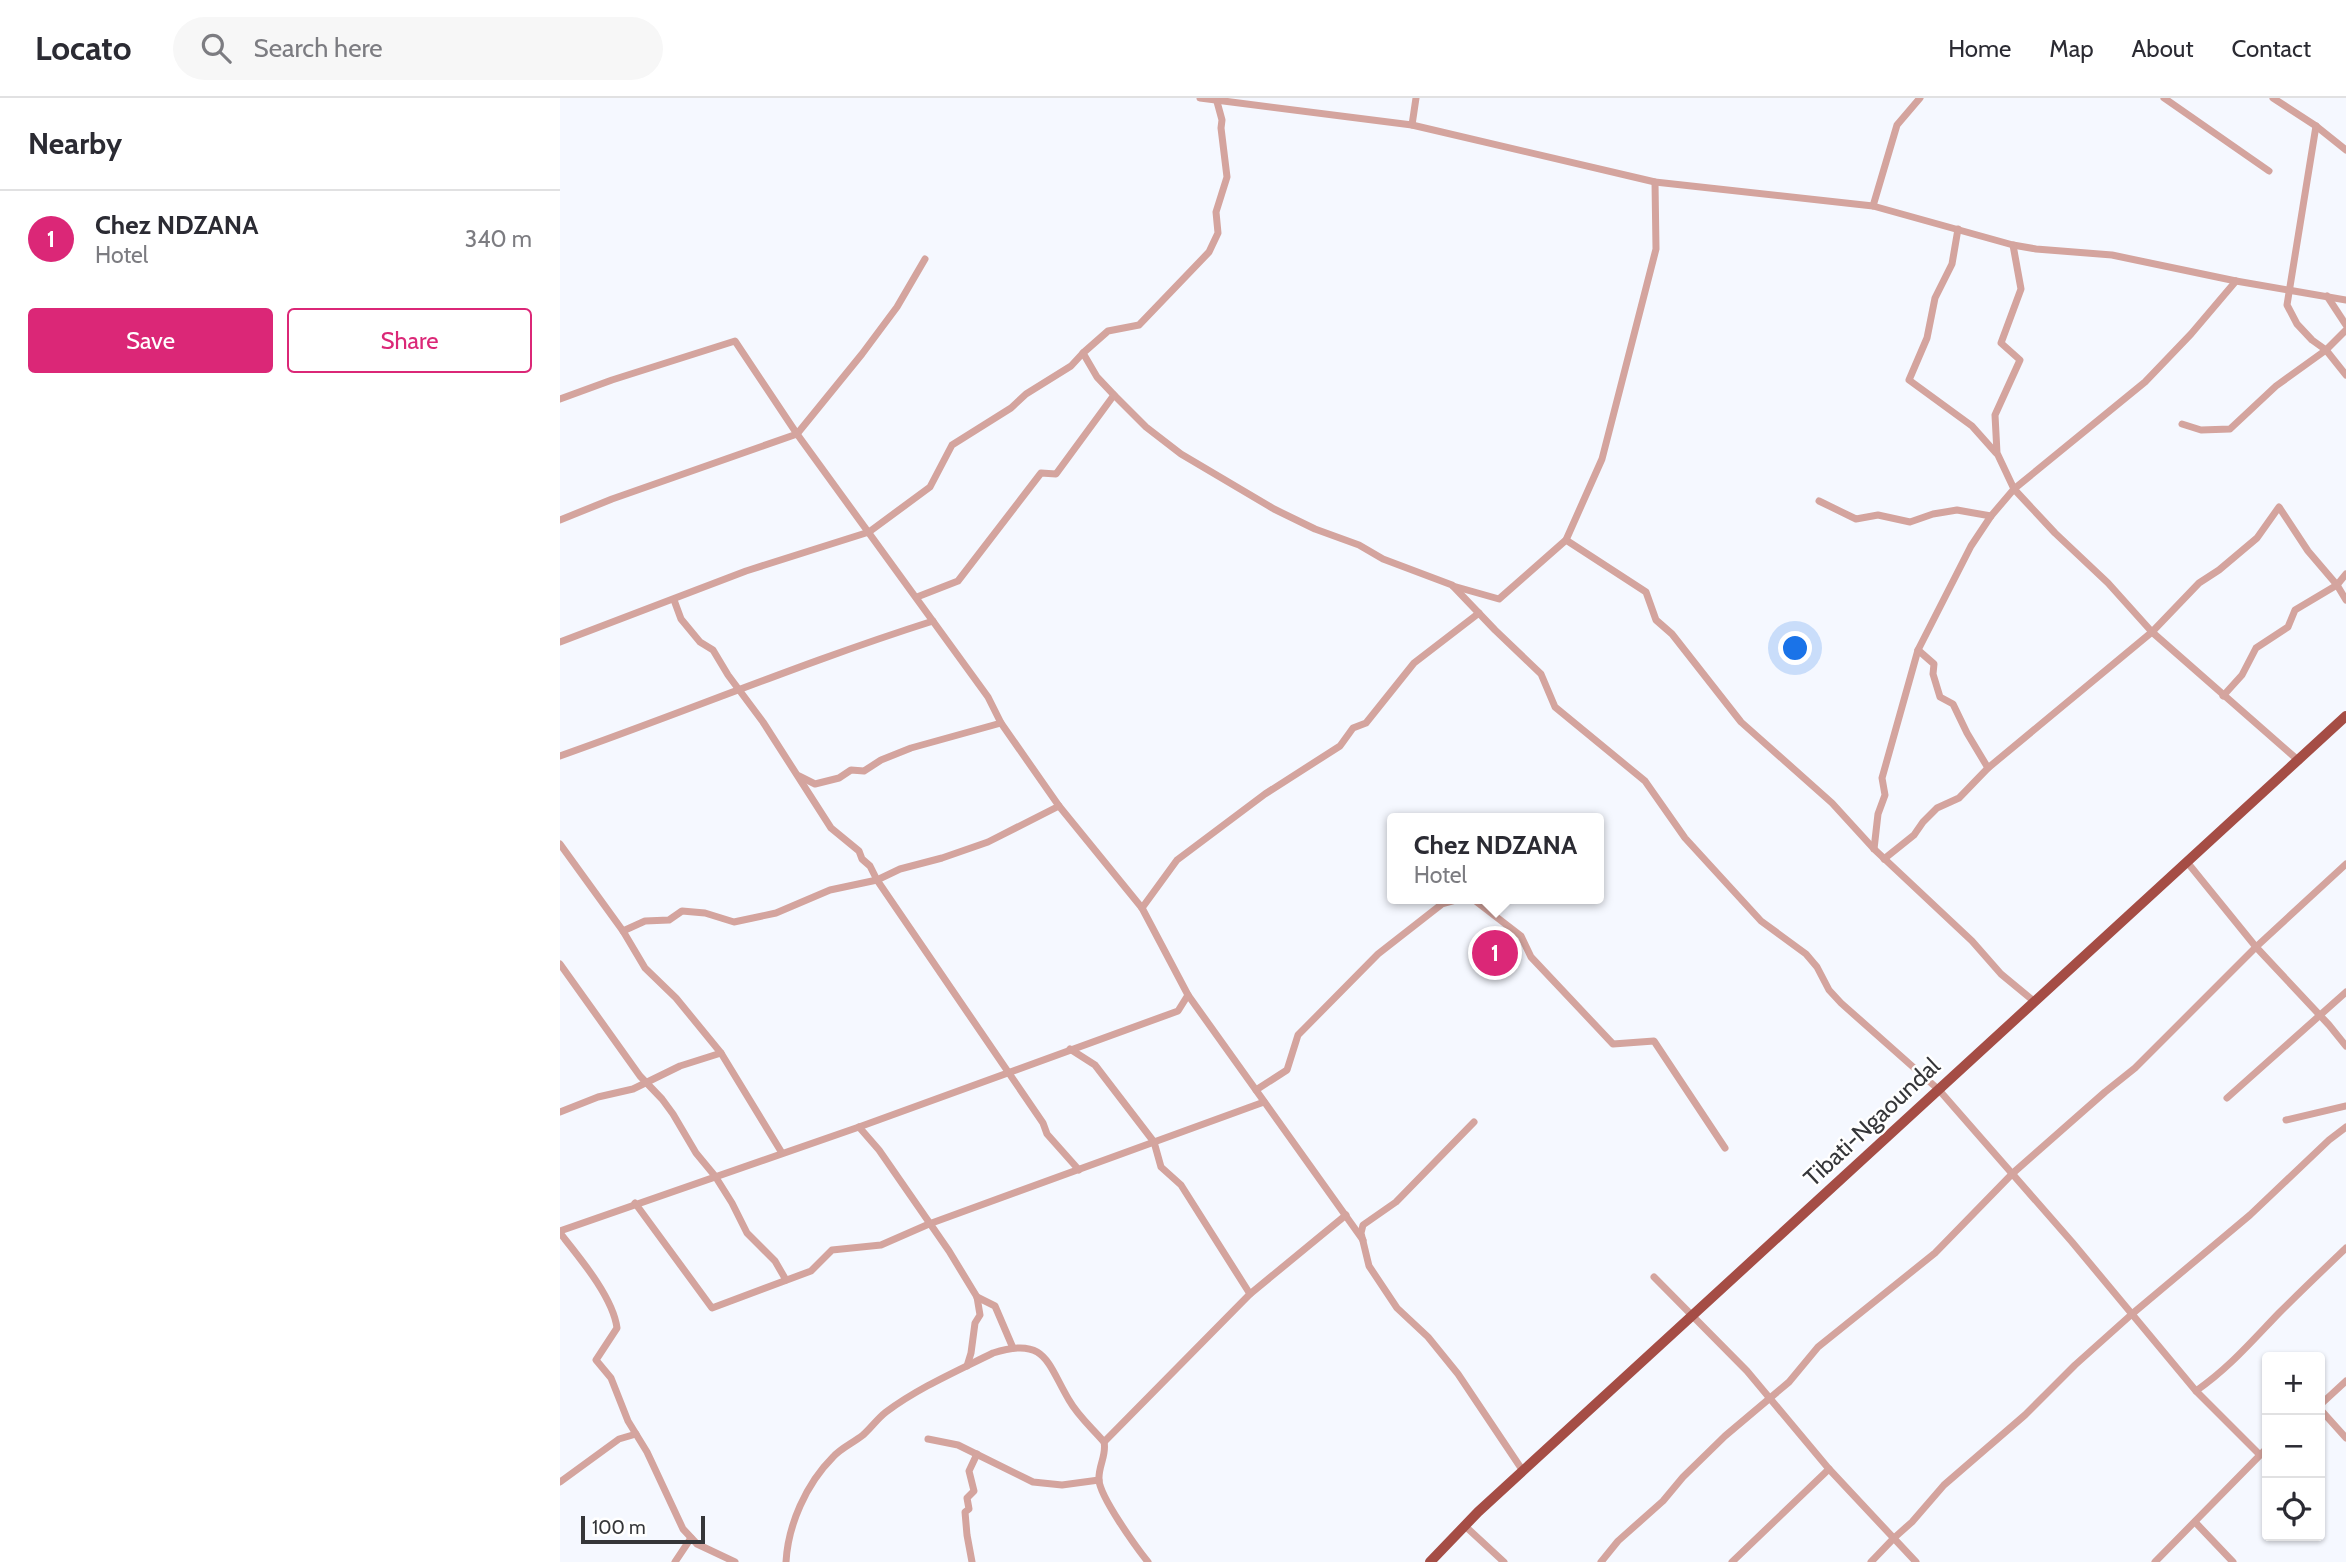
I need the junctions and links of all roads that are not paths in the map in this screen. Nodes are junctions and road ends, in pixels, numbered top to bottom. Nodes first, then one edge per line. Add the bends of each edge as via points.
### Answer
1 (1200, 98) edge
2 (1416, 98) edge
3 (1920, 98) edge
4 (2164, 98) edge
5 (2273, 98) edge
6 (1216, 100) edge
7 (1412, 125) junction
8 (2316, 126) junction
9 (2346, 150) edge
10 (2269, 171) dead end
11 (1655, 182) junction
12 (1873, 206) junction
13 (1958, 229) junction
14 (2013, 244) junction
15 (925, 259) dead end
16 (2236, 281) junction
17 (2290, 290) junction
18 (2327, 296) junction
19 (2346, 300) edge
20 (2346, 325) edge
21 (2346, 330) edge
22 (2326, 350) junction
23 (1083, 353) junction
24 (2346, 375) edge
25 (1114, 395) junction
26 (560, 399) edge
27 (2182, 424) dead end
28 (797, 434) junction
29 (1997, 453) junction
30 (2014, 489) junction
31 (1819, 501) dead end
32 (1991, 516) junction
33 (560, 520) edge
34 (869, 532) junction
35 (1566, 540) junction
36 (2346, 574) edge
37 (1452, 585) junction
38 (2337, 585) junction
39 (917, 597) junction
40 (674, 600) junction
41 (2346, 600) edge
42 (1479, 613) junction
43 (933, 621) junction
44 (2152, 632) junction
45 (560, 642) edge
46 (1918, 650) junction
47 (740, 691) junction
48 (2223, 695) junction
49 (2346, 716) edge
50 (1001, 723) junction
51 (560, 756) edge
52 (2299, 761) junction
53 (1988, 768) junction
54 (798, 775) junction
55 (1059, 806) junction
56 (560, 844) edge
57 (1874, 849) junction
58 (1884, 859) junction
59 (2187, 862) junction
60 (2346, 864) edge
61 (877, 880) junction
62 (1442, 904) edge
63 (1479, 904) edge
64 (1142, 908) junction
65 (623, 931) junction
66 (2256, 947) junction
67 (560, 964) edge
68 (2346, 992) edge
69 (1188, 995) junction
70 (2035, 1002) junction
71 (2320, 1016) junction
72 (2346, 1046) edge
73 (1070, 1049) junction
74 (721, 1054) junction
75 (1008, 1072) junction
76 (646, 1082) junction
77 (1256, 1090) junction
78 (1939, 1090) junction
79 (2227, 1098) dead end
80 (1264, 1102) junction
81 (2346, 1107) edge
82 (560, 1112) edge
83 (2287, 1119) dead end
84 (1474, 1122) dead end
85 (859, 1126) junction
86 (2346, 1127) edge
87 (1154, 1142) junction
88 (1725, 1148) dead end
89 (782, 1153) junction
90 (1079, 1170) junction
91 (2013, 1173) junction
92 (715, 1176) junction
93 (635, 1203) junction
94 (1346, 1215) junction
95 (929, 1224) junction
96 (560, 1232) edge
97 (1363, 1240) junction
98 (2346, 1248) edge
99 (1654, 1277) dead end
100 (786, 1280) junction
101 (1250, 1294) junction
102 (977, 1297) junction
103 (2132, 1314) junction
104 (1692, 1315) junction
105 (1013, 1348) junction
106 (967, 1366) junction
107 (2346, 1381) edge
108 (2196, 1391) junction
109 (1771, 1397) junction
110 (2325, 1402) edge
111 (2325, 1413) edge
112 (636, 1434) junction
113 (2346, 1438) edge
114 (928, 1440) dead end
115 (1104, 1441) junction
116 (2262, 1452) edge
117 (977, 1454) junction
118 (2259, 1454) junction
119 (1829, 1469) junction
120 (1523, 1471) junction
121 (1099, 1480) junction
122 (560, 1482) edge
123 (2195, 1522) junction
124 (1465, 1526) junction
125 (691, 1538) junction
126 (1894, 1538) junction
127 (675, 1562) edge
128 (735, 1562) edge
129 (786, 1562) edge
130 (972, 1562) edge
131 (1148, 1562) edge
132 (1430, 1562) edge
133 (1504, 1562) edge
134 (1601, 1562) edge
135 (1732, 1562) edge
136 (1871, 1562) edge
137 (1916, 1562) edge
138 (2155, 1562) edge
139 (2233, 1562) edge

1 - 6 street
2 - 7 street
3 - 12 street via 1897,125
4 - 10 street
5 - 8 street
6 - 7 street
6 - 23 street via 1227,177 1216,212 1218,233 1209,252 1139,324 1108,331
7 - 11 street
8 - 9 street
8 - 17 street
11 - 12 street
11 - 35 street via 1656,249 1602,459
12 - 13 street
13 - 14 street
13 - 29 street via 1952,264 1934,298 1927,338 1909,380 1972,426
14 - 16 street via 2112,255
14 - 29 street via 2021,289 2001,343 2020,360 1995,415
15 - 28 street via 897,307
16 - 17 street
16 - 30 street via 2145,382
17 - 18 street
17 - 22 street via 2287,304 2297,324
18 - 19 street
18 - 20 street
21 - 22 street
22 - 24 street
22 - 27 street via 2276,386 2230,429 2201,430
23 - 25 street
23 - 34 street via 1071,366 952,445 930,487
25 - 37 street via 1181,454 1274,509
25 - 39 street via 1056,474 1041,473 958,582
26 - 28 street via 735,341
28 - 33 street
28 - 34 street
29 - 30 street
30 - 32 street
30 - 44 street
31 - 32 street via 1856,519 1878,515 1910,522 1957,510
32 - 46 street via 1971,545
34 - 39 street
34 - 40 street via 746,571
35 - 37 street via 1499,599
35 - 57 street via 1646,592 1656,620 1741,722 1832,803
36 - 38 street
37 - 42 street
38 - 41 street
38 - 44 street via 2279,506 2257,538 2199,583
38 - 48 street via 2295,610 2288,627 2256,648 2242,675
39 - 43 street
40 - 45 street
40 - 47 street via 681,619 713,650
42 - 64 street via 1414,663 1366,723 1353,728 1340,746 1273,788 1177,860
42 - 78 street via 1541,674 1555,708 1645,781 1685,838 1761,921 1806,954 1841,1003
43 - 47 street
43 - 50 street via 988,697
44 - 48 street
44 - 53 street
46 - 53 street via 1934,664 1940,697 1953,704
46 - 57 street via 1882,778 1885,795
47 - 51 street
47 - 54 street
48 - 52 street
49 - 52 highway, Tibati-Ngaoundal
50 - 54 street via 911,748 839,778 815,784
50 - 55 street
52 - 59 highway, Tibati-Ngaoundal
53 - 58 street
54 - 61 street via 831,828 859,851
55 - 61 street via 988,842
55 - 64 street
56 - 65 street
57 - 58 street
58 - 70 street
59 - 66 street
59 - 70 highway, Tibati-Ngaoundal
60 - 66 street
61 - 65 street via 830,890 776,913 734,922 682,911 668,920 645,921
61 - 75 street
62 - 77 street via 1378,954 1298,1035 1287,1070
63 - 88 street via 1521,936 1531,957 1613,1044 1654,1041
64 - 69 street
65 - 74 street via 645,968
66 - 71 street
66 - 91 street via 2135,1069
67 - 76 street
68 - 71 street
69 - 73 street via 1178,1011
69 - 77 street
70 - 78 highway, Tibati-Ngaoundal
71 - 72 street
71 - 79 street
73 - 75 street
73 - 87 street via 1095,1065
74 - 76 street
74 - 89 street
75 - 85 street
75 - 90 street via 1047,1134
76 - 82 street
76 - 92 street
77 - 80 street
78 - 91 street
78 - 104 highway, Tibati-Ngaoundal
80 - 87 street
80 - 94 street
81 - 83 street
84 - 97 street via 1396,1202 1363,1225
85 - 89 street
85 - 95 street
86 - 103 street
87 - 90 street
87 - 101 street via 1161,1167 1181,1185
89 - 92 street
90 - 95 street
91 - 103 street
91 - 109 street via 1941,1247 1818,1347
92 - 93 street
92 - 100 street via 747,1234 775,1261
93 - 96 street
93 - 100 street via 712,1308
94 - 97 street
94 - 101 street
95 - 100 street via 881,1245 832,1250 811,1271
95 - 102 street
96 - 112 street via 616,1319 617,1328 596,1360 611,1378
97 - 120 street via 1369,1266 1397,1308 1429,1337 1458,1374
98 - 108 street via 2255,1341
99 - 104 street
101 - 115 street
102 - 105 street via 995,1306
102 - 106 street via 980,1315
103 - 108 street
103 - 126 street via 1944,1485
104 - 109 street
104 - 120 highway, Tibati-Ngaoundal
105 - 106 street
105 - 115 street via 1040,1353 1076,1411
106 - 129 street via 884,1413 861,1437 835,1454 814,1481 794,1520
107 - 110 street
108 - 118 street
109 - 119 street
109 - 134 street via 1725,1436
111 - 113 street
112 - 122 street via 620,1439
112 - 125 street
114 - 117 street
115 - 121 street
116 - 118 street
117 - 121 street via 1032,1482 1062,1485
117 - 130 street via 969,1471 974,1491 967,1498 965,1512
118 - 123 street
119 - 126 street
119 - 135 street
120 - 124 highway, Tibati-Ngaoundal
121 - 131 street
123 - 138 street
123 - 139 street
124 - 132 highway, Tibati-Ngaoundal
124 - 133 street
125 - 127 street
125 - 128 street
126 - 136 street
126 - 137 street

